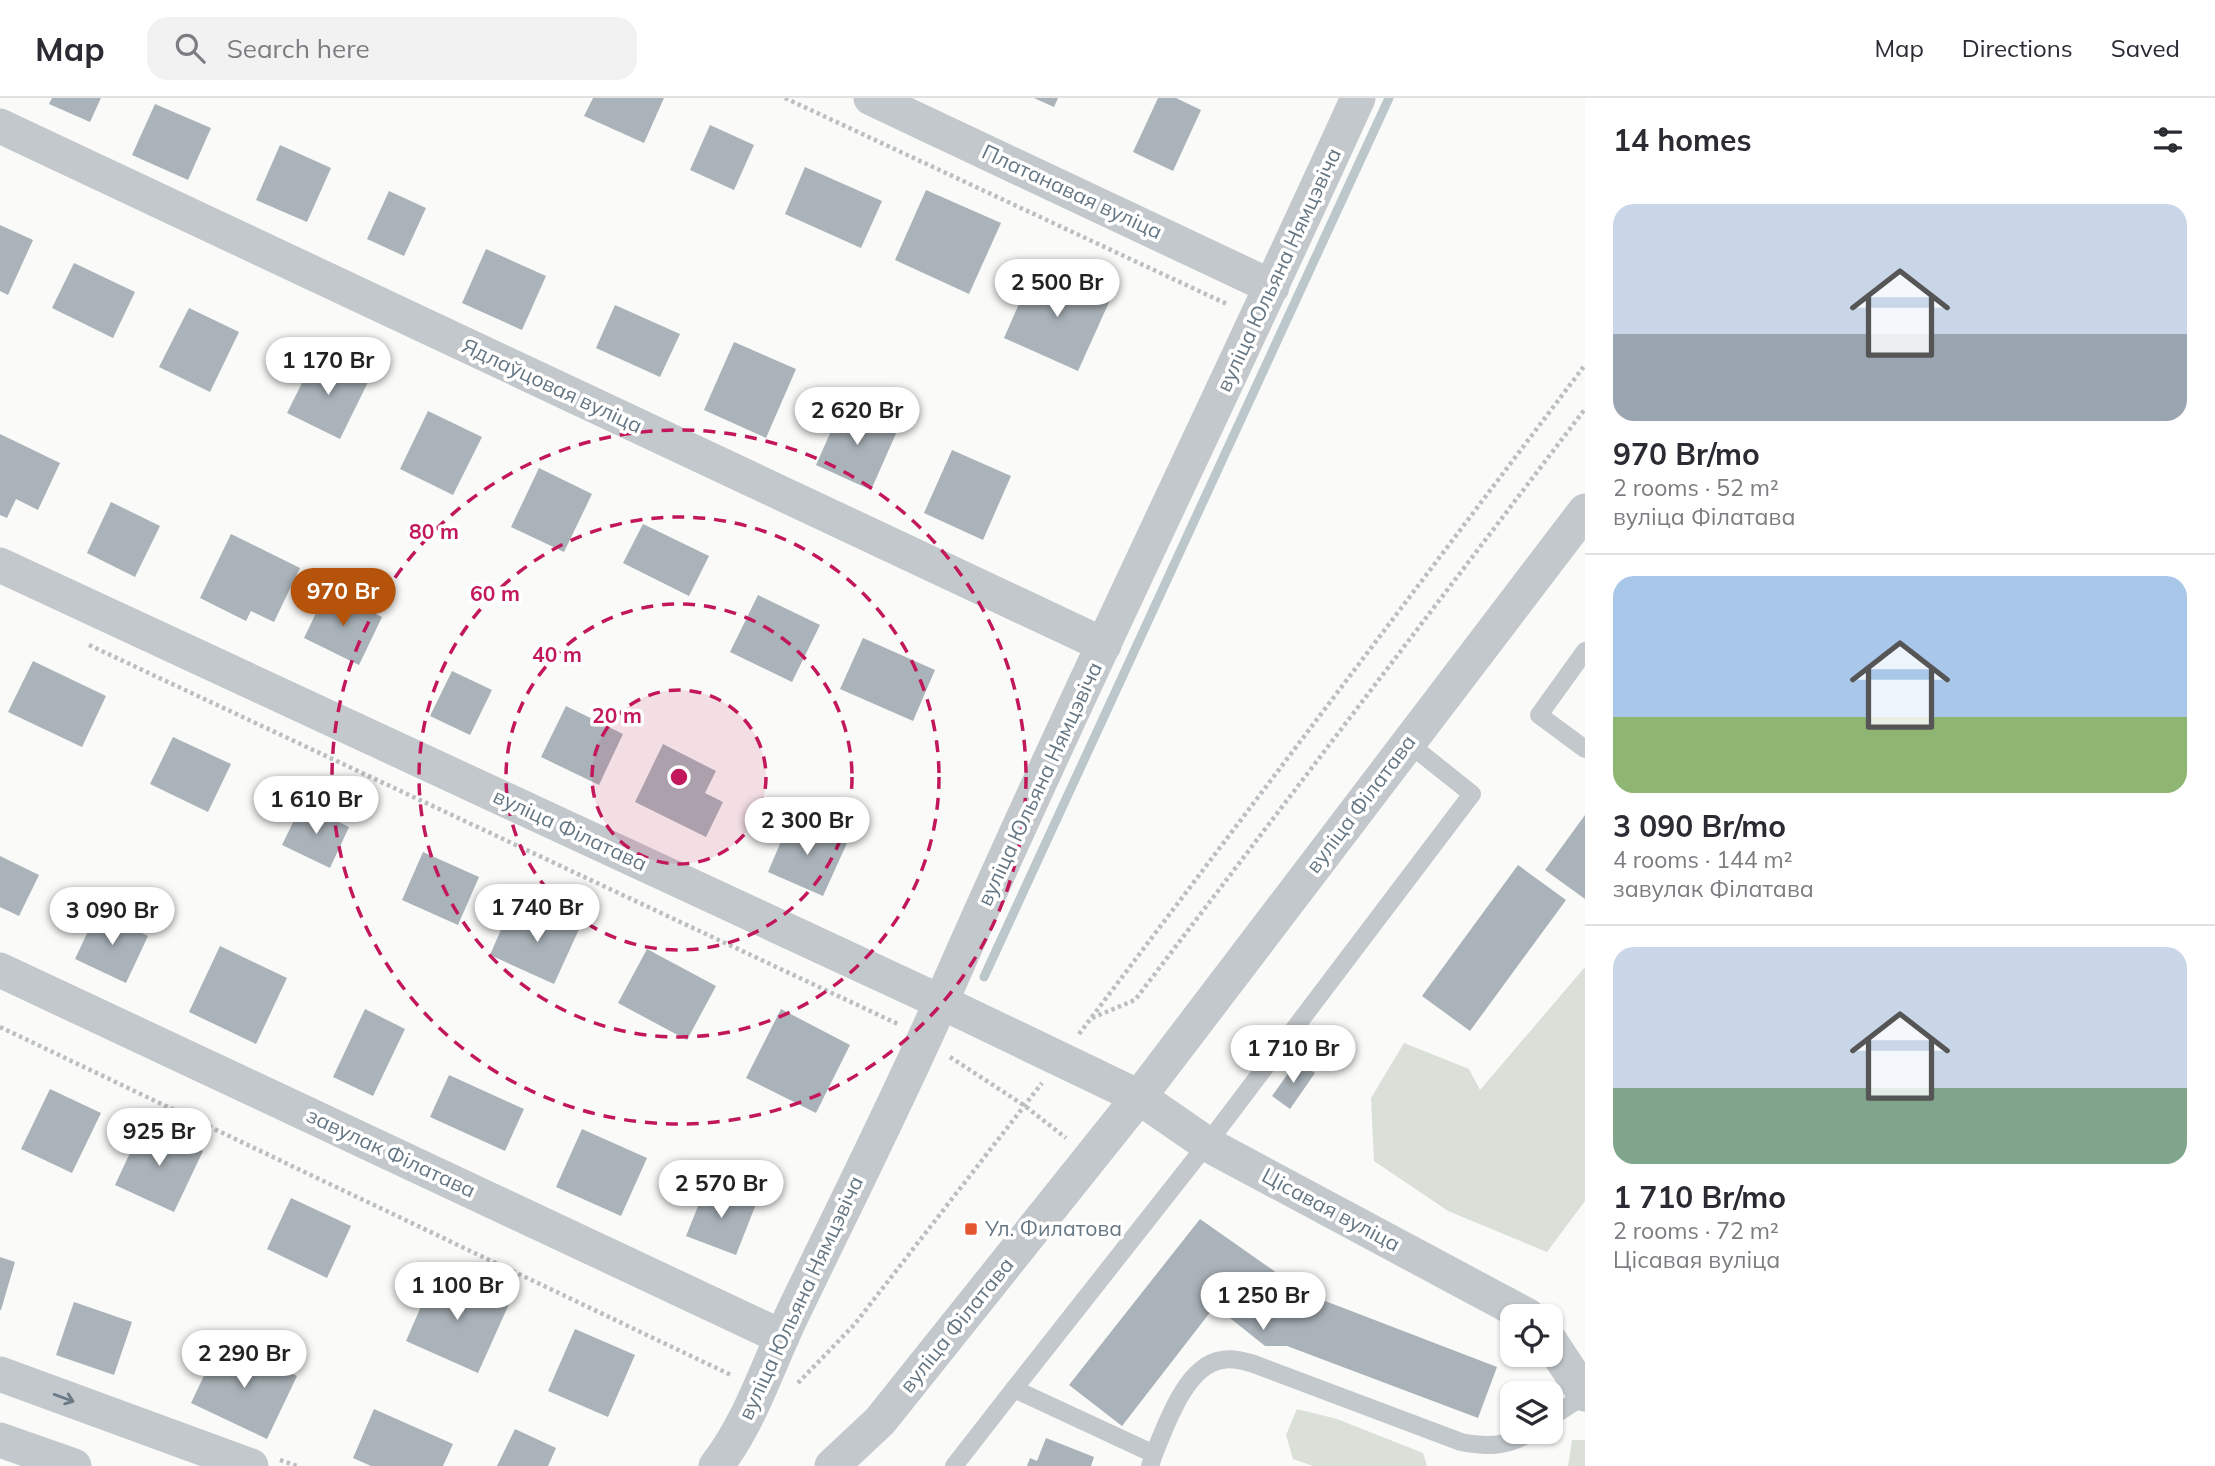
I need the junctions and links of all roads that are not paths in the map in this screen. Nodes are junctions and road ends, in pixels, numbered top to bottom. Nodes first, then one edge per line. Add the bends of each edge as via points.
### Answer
1 (871, 98) edge
2 (1357, 98) edge
3 (0, 127) edge
4 (1272, 287) junction
5 (1585, 511) edge
6 (0, 565) edge
7 (1104, 645) junction
8 (1585, 651) edge
9 (1408, 743) junction
10 (1585, 749) edge
11 (0, 970) edge
12 (940, 1002) junction
13 (1139, 1097) junction
14 (1207, 1143) junction
15 (1506, 1304) edge
16 (782, 1336) junction
17 (1563, 1361) edge
18 (0, 1374) edge
19 (1014, 1389) junction
20 (1585, 1394) edge
21 (1563, 1409) edge
22 (0, 1440) edge
23 (1504, 1444) edge
24 (1152, 1460) edge
25 (74, 1466) edge
26 (251, 1466) edge
27 (716, 1466) edge
28 (833, 1466) edge
29 (954, 1466) edge

1 - 4 street, Платанавая вуліца
2 - 4 street, вуліца Юльяна Нямцэвіча
3 - 7 street, Ядлаўцовая вуліца
4 - 7 street, вуліца Юльяна Нямцэвіча
5 - 9 street, вуліца Філатава
6 - 12 street, вуліца Філатава
7 - 12 street, вуліца Юльяна Нямцэвіча
8 - 10 lane via 1539,715
9 - 13 street, вуліца Філатава
9 - 14 lane via 1472,794
11 - 16 street, завулак Філатава
12 - 13 street, вуліца Філатава
12 - 16 street, вуліца Юльяна Нямцэвіча
13 - 14 street, Цісавая вуліца
13 - 28 street, вуліца Філатава via 880,1421
14 - 15 street, Цісавая вуліца
14 - 19 lane
16 - 27 street, вуліца Юльяна Нямцэвіча via 732,1445
17 - 20 street
18 -> 26 street
19 - 24 lane
19 - 29 lane
20 - 21 lane
22 - 25 street
23 - 24 lane via 1461,1443 1237,1359 1220,1360 1194,1376 1166,1423

